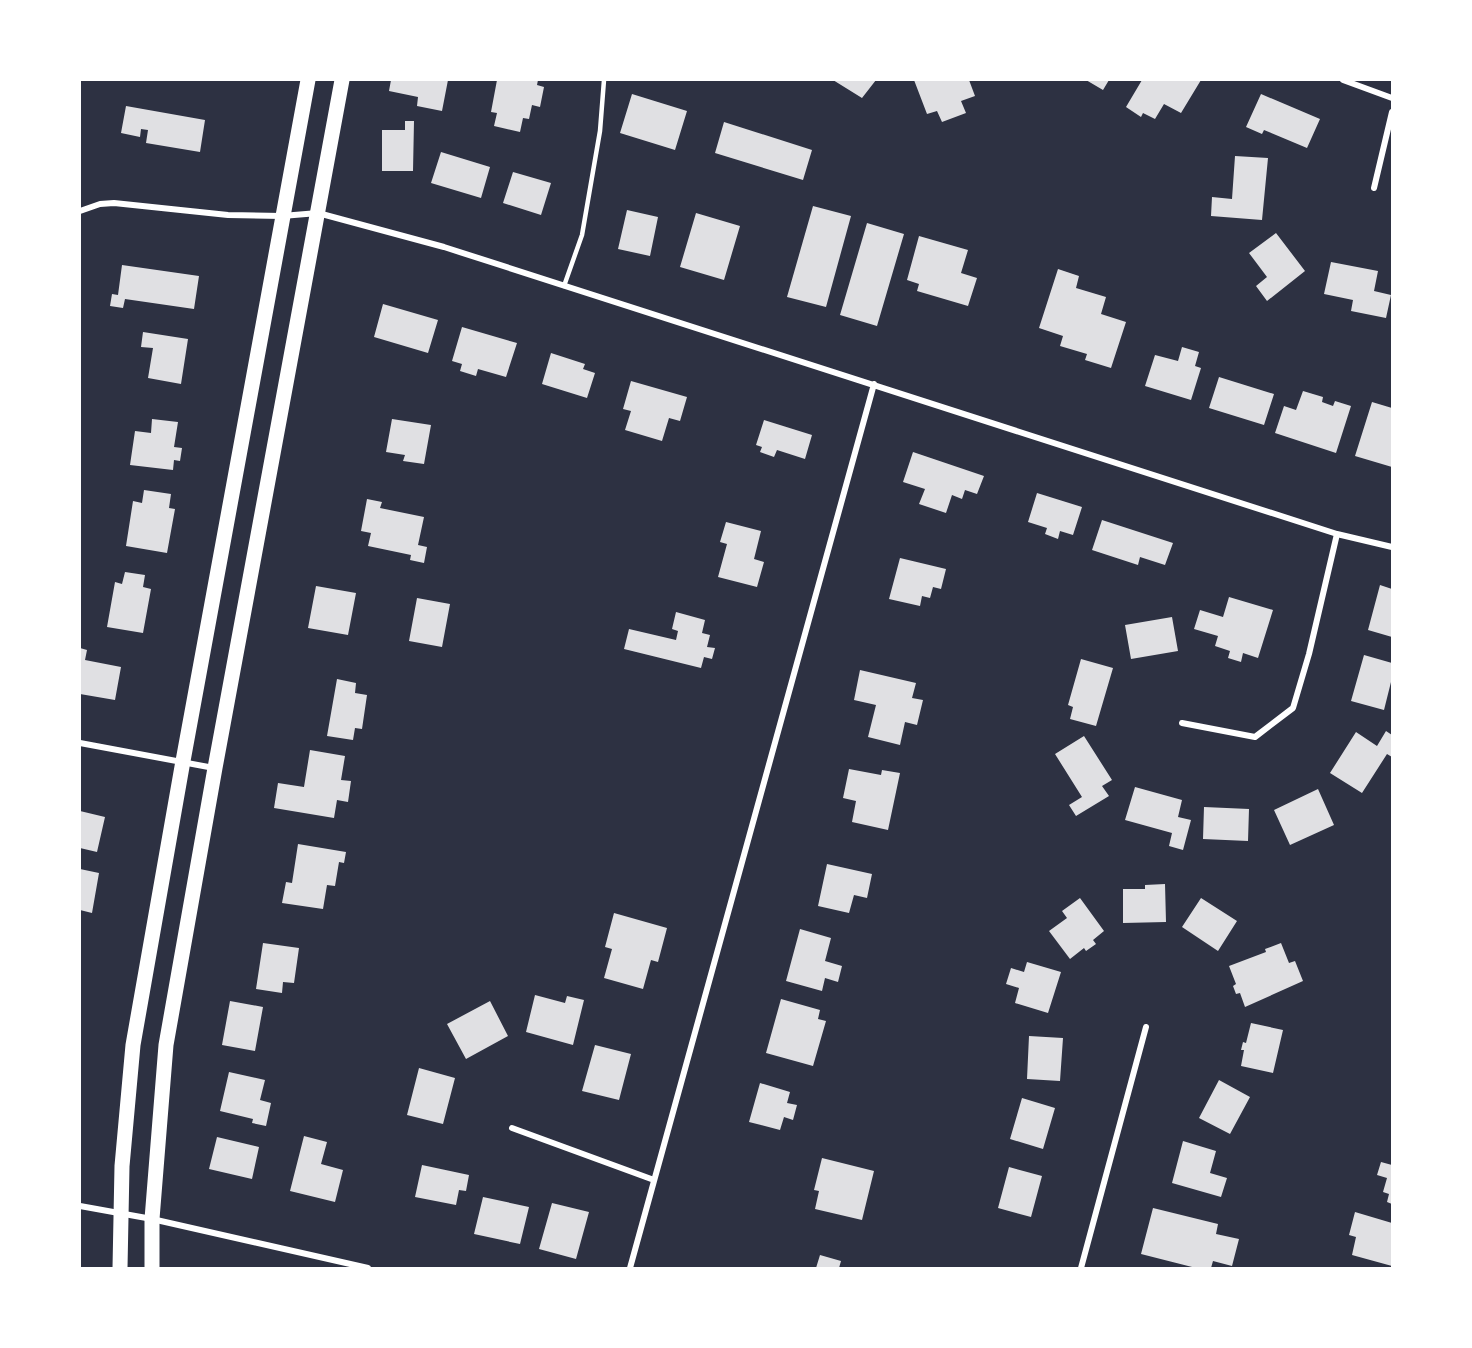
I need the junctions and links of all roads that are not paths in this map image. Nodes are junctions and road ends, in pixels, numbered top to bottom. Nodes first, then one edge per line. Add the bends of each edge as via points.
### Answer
1 (308, 80) edge
2 (342, 80) edge
3 (604, 80) edge
4 (1343, 80) edge
5 (1392, 98) edge
6 (1392, 112) edge
7 (1374, 188) dead end
8 (80, 211) edge
9 (318, 213) junction
10 (282, 216) junction
11 (564, 286) junction
12 (874, 384) junction
13 (1337, 534) junction
14 (1392, 548) edge
15 (1182, 723) dead end
16 (80, 743) edge
17 (183, 761) junction
18 (215, 768) junction
19 (1146, 1027) dead end
20 (512, 1128) dead end
21 (654, 1180) junction
22 (80, 1206) edge
23 (121, 1213) junction
24 (152, 1219) junction
25 (120, 1269) edge
26 (152, 1269) edge
27 (368, 1269) edge
28 (630, 1269) edge
29 (1081, 1269) edge

1 - 10 main road
2 - 9 main road
3 - 11 lane via 600,131 582,235
4 - 5 street
6 - 7 street
8 - 10 street via 114,203 228,216
9 - 10 street
9 - 11 street via 444,247
9 - 18 main road
10 - 17 main road
11 - 12 street
12 - 13 street
12 - 21 street
13 - 14 street
13 - 15 street via 1293,708 1255,737
16 - 17 street
17 - 18 street
17 - 23 main road via 133,1045 124,1127
18 - 24 main road via 166,1045
19 - 29 street
20 - 21 street
21 - 28 street
22 - 23 street
23 - 24 street
23 - 25 main road
24 - 26 main road
24 - 27 street

